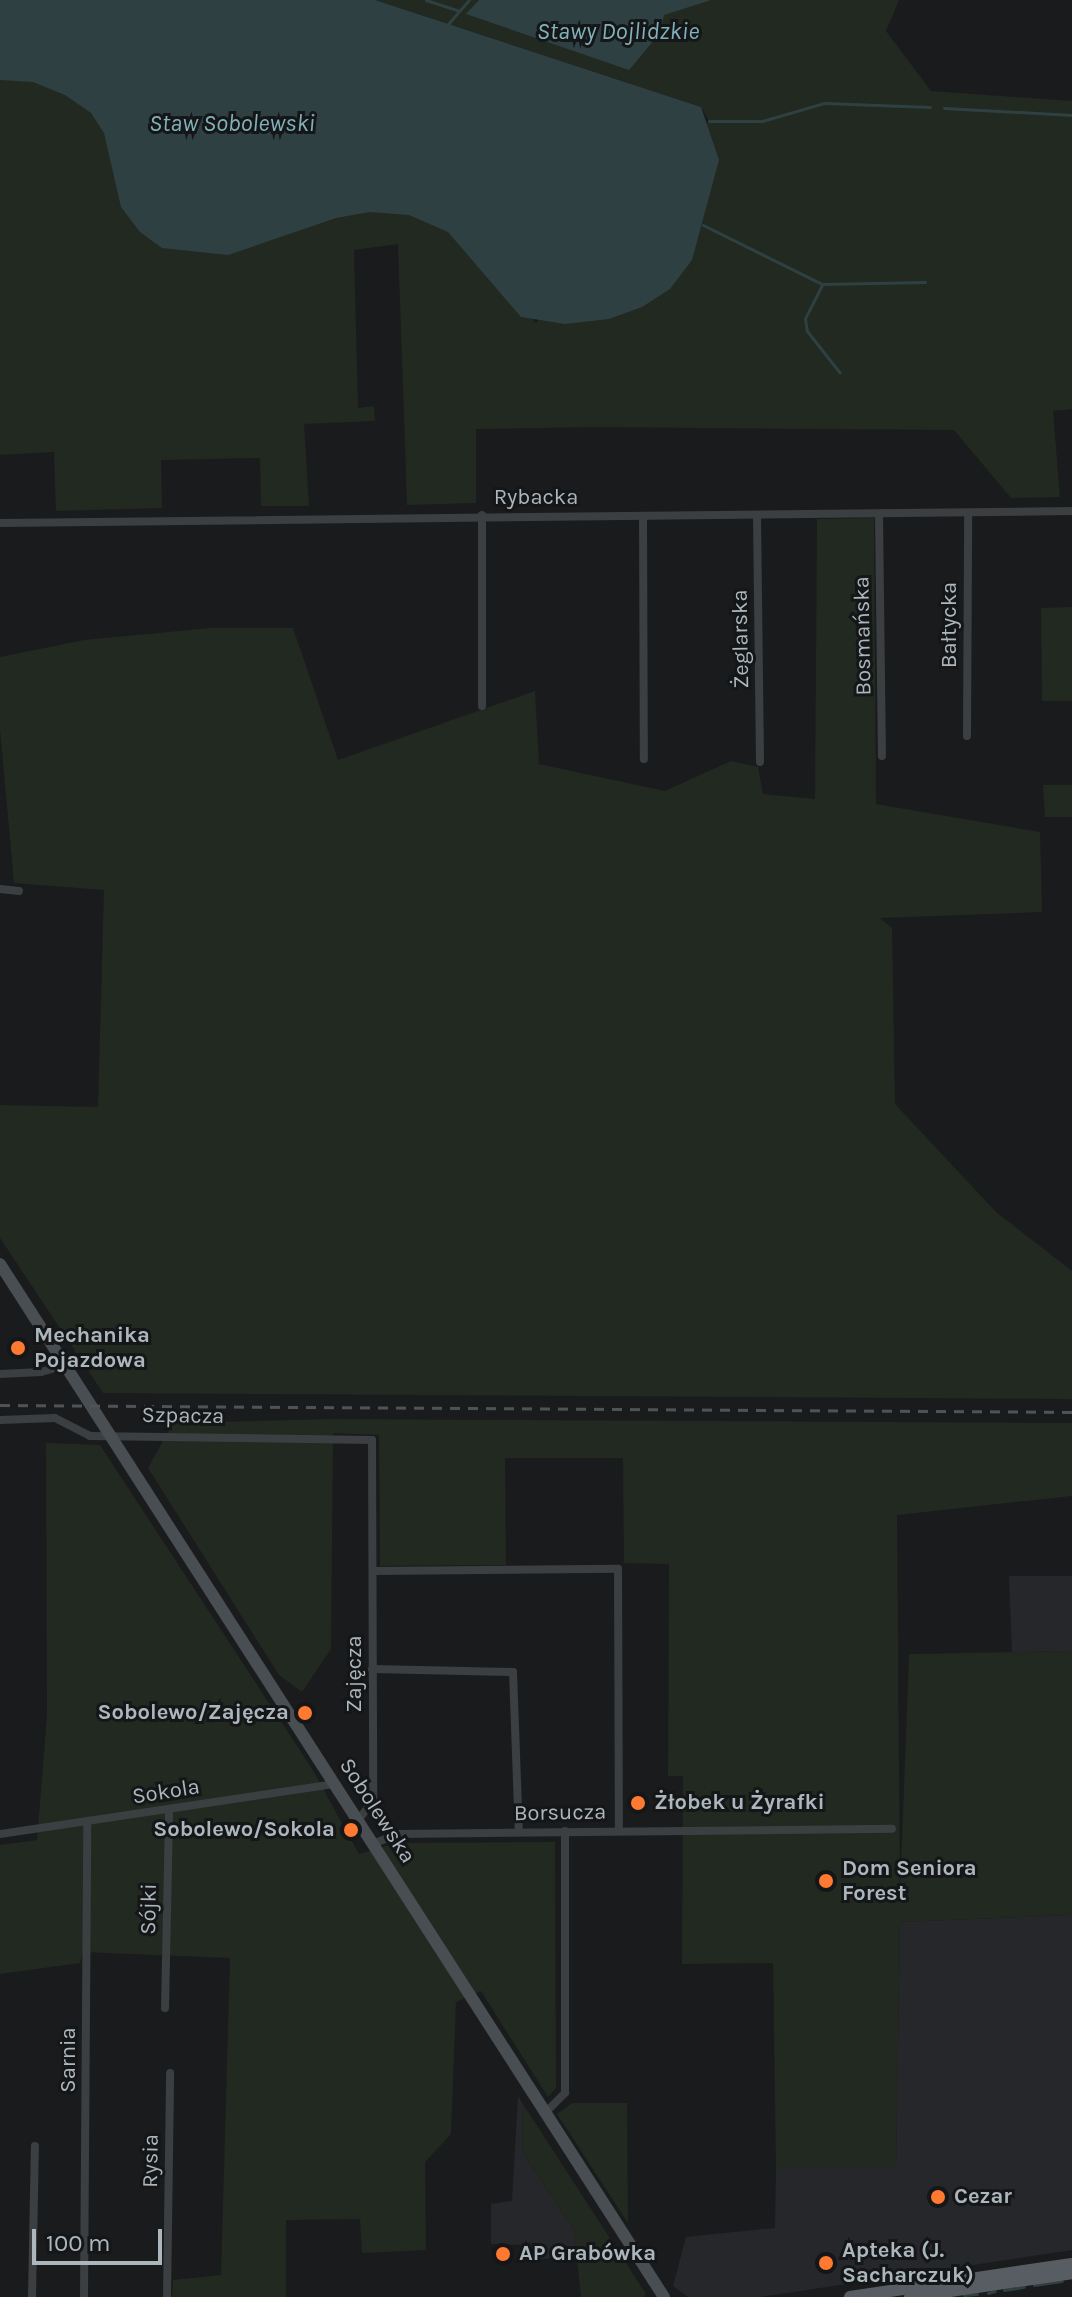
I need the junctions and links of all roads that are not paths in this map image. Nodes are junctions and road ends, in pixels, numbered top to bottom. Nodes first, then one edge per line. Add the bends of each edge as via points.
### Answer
1 (1072, 511) edge
2 (968, 514) junction
3 (482, 515) junction
4 (879, 515) junction
5 (643, 516) junction
6 (757, 516) junction
7 (0, 523) edge
8 (482, 706) dead end
9 (967, 736) dead end
10 (882, 756) dead end
11 (644, 759) dead end
12 (760, 762) dead end
13 (0, 889) edge
14 (19, 891) dead end
15 (0, 1264) edge
16 (65, 1365) junction
17 (0, 1374) edge
18 (0, 1420) edge
19 (109, 1433) junction
20 (372, 1440) joint
21 (373, 1571) junction
22 (372, 1669) junction
23 (336, 1784) junction
24 (169, 1810) junction
25 (359, 1819) junction
26 (87, 1822) junction
27 (892, 1829) dead end
28 (619, 1830) junction
29 (565, 1831) junction
30 (519, 1832) junction
31 (0, 1834) edge
32 (375, 1843) junction
33 (165, 2008) dead end
34 (170, 2073) dead end
35 (544, 2114) junction
36 (35, 2146) dead end
37 (1072, 2264) edge
38 (1055, 2271) junction
39 (1072, 2273) edge
40 (909, 2277) dead end
41 (1007, 2278) junction
42 (653, 2281) junction
43 (959, 2281) junction
44 (893, 2295) edge
45 (32, 2297) edge
46 (84, 2297) edge
47 (167, 2297) edge
48 (656, 2297) edge
49 (664, 2297) edge
50 (856, 2297) edge
51 (910, 2297) edge

1 - 2 street, Rybacka
2 - 4 street, Rybacka
2 - 9 street, Bałtycka
3 - 5 street, Rybacka
3 - 7 street, Rybacka
3 - 8 street
4 - 6 street, Rybacka
4 - 10 street, Bosmańska
5 - 6 street, Rybacka
5 - 11 street
6 - 12 street, Żeglarska
13 - 14 street
15 - 16 street, Sobolewska
16 - 17 street
16 - 19 street, Sobolewska
18 - 19 street, Szpacza via 55,1418 90,1436
19 - 20 street, Szpacza
19 - 23 street, Sobolewska
20 - 21 street, Zajęcza
21 - 22 street, Zajęcza
21 - 28 street via 618,1569
22 - 25 street, Zajęcza via 373,1801
22 - 30 street via 506,1667 513,1672
23 - 24 street, Sokola
23 - 25 street, Sobolewska
24 - 26 street, Sokola
24 - 33 street, Sójki
25 - 32 street, Sobolewska
26 - 31 street, Sokola
26 - 46 street, Sarnia
27 - 28 street, Borsucza
28 - 29 street, Borsucza
29 - 30 street, Borsucza
29 - 35 street via 565,2093
30 - 32 street, Borsucza via 398,1834
32 - 35 street, Sobolewska
34 - 47 street, Rysia
35 - 42 street, Sobolewska
36 - 45 street
37 - 38 main road
38 - 39 main road
38 - 41 main road
40 - 43 main road
41 - 43 main road
41 - 51 main road
42 - 48 street, Sobolewska
42 - 49 street, Sobolewska
43 - 44 main road
44 - 50 main road

